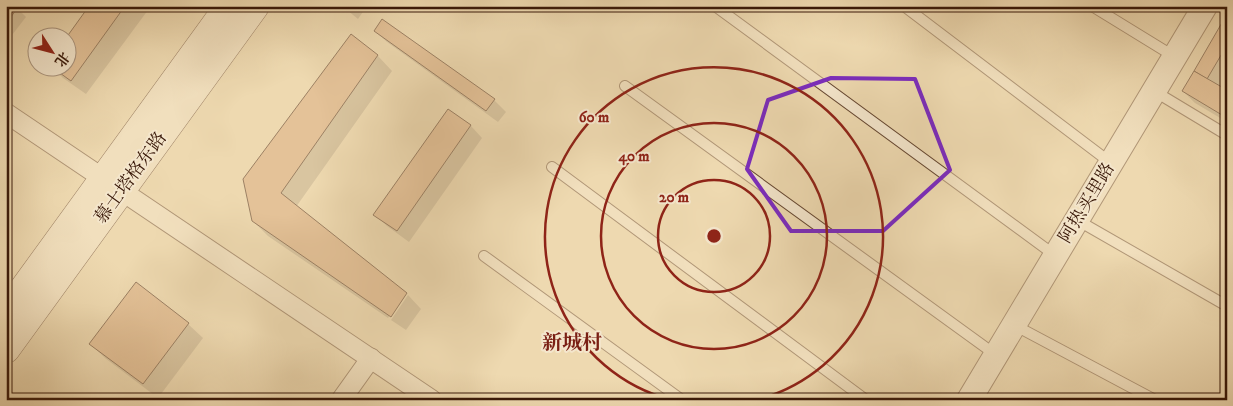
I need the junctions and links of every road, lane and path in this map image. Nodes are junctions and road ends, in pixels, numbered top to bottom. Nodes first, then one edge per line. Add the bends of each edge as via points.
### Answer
1 (229, 6) edge
2 (254, 6) edge
3 (715, 6) edge
4 (904, 6) edge
5 (1092, 6) edge
6 (1205, 6) edge
7 (1175, 57) junction
8 (625, 86) dead end
9 (1154, 91) junction
10 (6, 113) edge
11 (1227, 135) edge
12 (1111, 163) junction
13 (552, 167) dead end
14 (113, 185) junction
15 (1077, 220) junction
16 (484, 256) dead end
17 (1056, 256) junction
18 (1227, 306) edge
19 (6, 314) edge
20 (1014, 325) junction
21 (6, 349) edge
22 (996, 355) junction
23 (371, 358) junction
24 (341, 400) edge
25 (432, 400) edge
26 (682, 400) edge
27 (866, 400) edge
28 (970, 400) edge
29 (1155, 400) edge

1 - 14 main road, 慕士塔格东路
2 - 14 main road, 慕士塔格东路
3 - 17 lane
4 - 12 lane
5 - 7 lane
6 - 7 street, 阿热买里路
7 - 9 street, 阿热买里路
8 - 22 lane
9 - 11 lane
9 - 12 street, 阿热买里路
10 - 14 street
12 - 15 street, 阿热买里路
13 - 27 lane
14 - 19 main road, 慕士塔格东路
14 - 21 main road, 慕士塔格东路
14 - 23 street
15 - 17 street, 阿热买里路
15 - 18 lane
16 - 26 lane
17 - 20 street, 阿热买里路
20 - 22 street, 阿热买里路
20 - 29 lane
22 - 28 street, 阿热买里路
23 - 24 street
23 - 25 street

